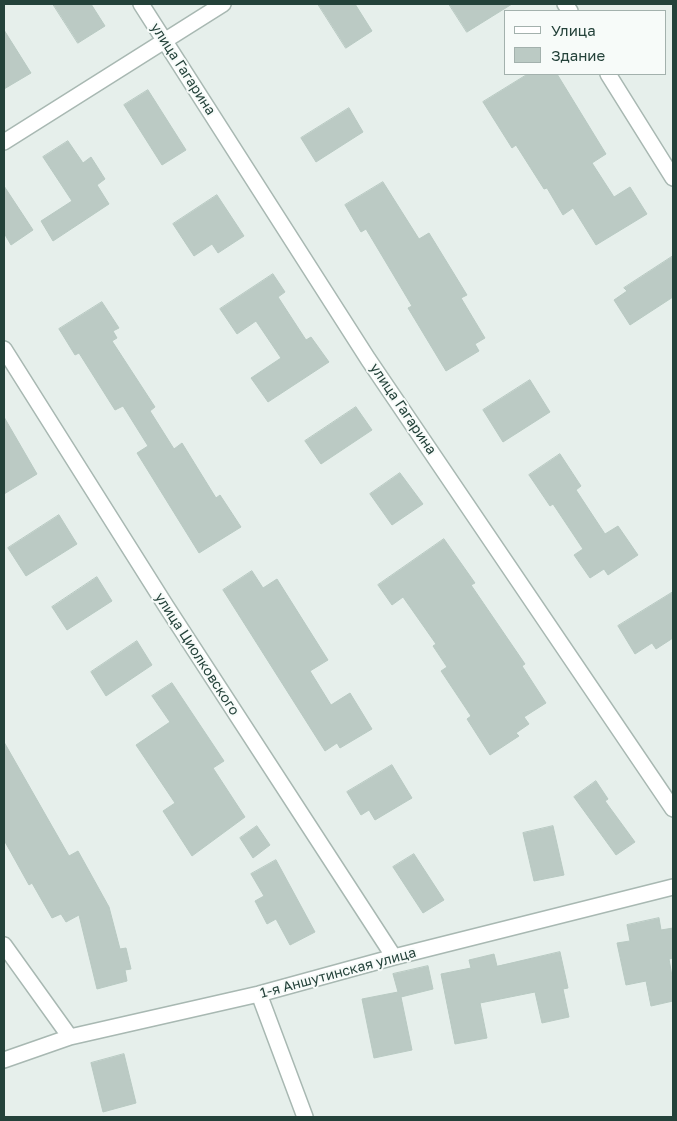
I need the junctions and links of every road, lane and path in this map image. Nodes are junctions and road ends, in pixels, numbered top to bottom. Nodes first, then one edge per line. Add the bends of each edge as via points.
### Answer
1 (141, 4) edge
2 (223, 4) edge
3 (165, 41) junction
4 (609, 75) edge
5 (4, 142) edge
6 (673, 178) edge
7 (4, 349) edge
8 (673, 809) edge
9 (673, 887) edge
10 (4, 946) edge
11 (394, 957) junction
12 (259, 994) junction
13 (70, 1037) junction
14 (4, 1060) edge
15 (305, 1117) edge

1 - 3 street, улица Гагарина
2 - 3 street
3 - 5 street
3 - 8 street, улица Гагарина via 368,358
4 - 6 street
7 - 11 street, улица Циолковского
9 - 11 street, 1-я Аншутинская улица
10 - 13 street
11 - 12 street, 1-я Аншутинская улица
12 - 13 street, 1-я Аншутинская улица
12 - 15 street
13 - 14 street, 1-я Аншутинская улица

